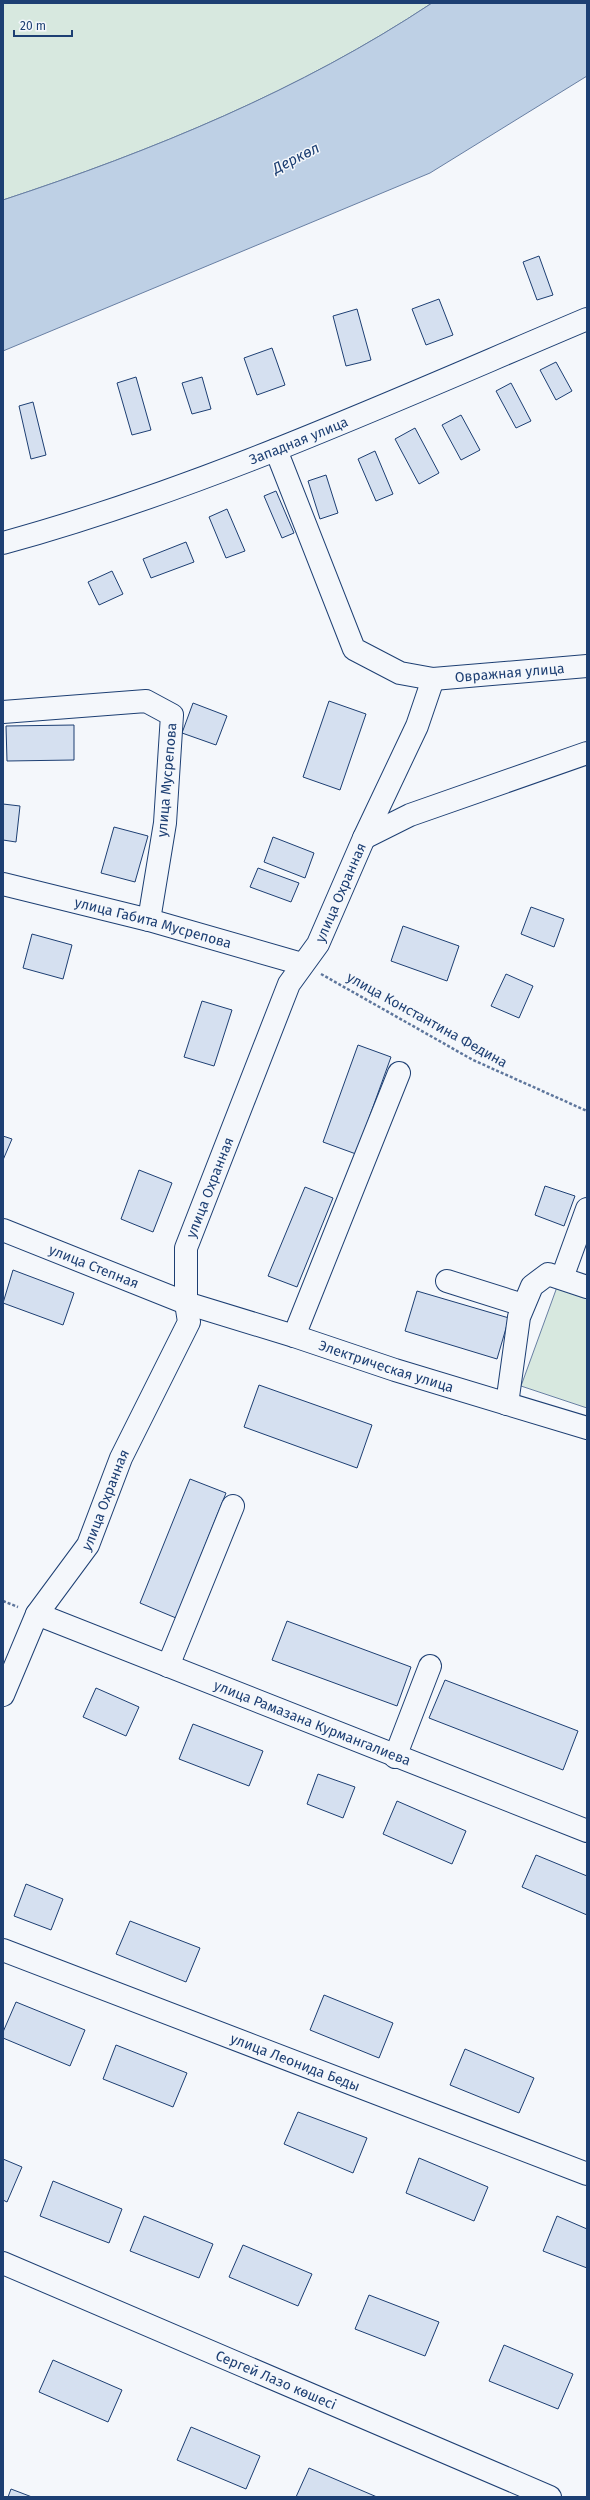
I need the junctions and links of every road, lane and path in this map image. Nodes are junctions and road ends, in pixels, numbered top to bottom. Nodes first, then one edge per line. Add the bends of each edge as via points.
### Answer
1 (587, 319) edge
2 (276, 450) junction
3 (3, 543) edge
4 (587, 666) edge
5 (433, 678) junction
6 (3, 712) edge
7 (587, 753) edge
8 (364, 838) junction
9 (3, 884) edge
10 (149, 920) junction
11 (302, 964) junction
12 (399, 1073) dead end
13 (587, 1111) edge
14 (587, 1209) edge
15 (3, 1230) edge
16 (562, 1278) junction
17 (447, 1281) dead end
18 (587, 1287) edge
19 (186, 1303) junction
20 (523, 1305) junction
21 (294, 1336) junction
22 (507, 1404) junction
23 (587, 1428) edge
24 (233, 1506) dead end
25 (37, 1614) junction
26 (168, 1666) junction
27 (430, 1666) dead end
28 (3, 1695) edge
29 (395, 1757) junction
30 (587, 1830) edge
31 (3, 1950) edge
32 (587, 2174) edge
33 (3, 2263) edge
34 (550, 2497) edge

1 - 2 street, Западная улица
2 - 3 street, Западная улица via 59,528
2 - 5 street, Овражная улица via 354,649 400,673
4 - 5 street, Овражная улица
5 - 8 street, улица Охранная via 417,726
6 - 10 street, улица Мусрепова via 146,701 172,716 165,823
7 - 8 street via 410,815
8 - 11 street, улица Охранная via 318,944
9 - 10 street, улица Габита Мусрепова
10 - 11 street, улица Габита Мусрепова
11 - 13 path, улица Константина Федина via 473,1060
11 - 19 street, улица Охранная via 289,984 186,1248
12 - 21 street
14 - 16 street
15 - 19 street, улица Степная
16 - 18 street
16 - 20 street via 548,1274 532,1286
17 - 20 street
19 - 21 street, Электрическая улица
19 - 25 street, улица Охранная via 189,1322 121,1458 88,1545
20 - 22 street via 512,1356
21 - 22 street, Электрическая улица
22 - 23 street, Электрическая улица
24 - 26 street
25 - 26 street, улица Рамазана Курмангалиева
25 - 28 street, улица Охранная
26 - 29 street, улица Рамазана Курмангалиева
27 - 29 street
29 - 30 street, улица Рамазана Курмангалиева
31 - 32 street, улица Леонида Беды
33 - 34 street, Сергей Лазо көшесі

